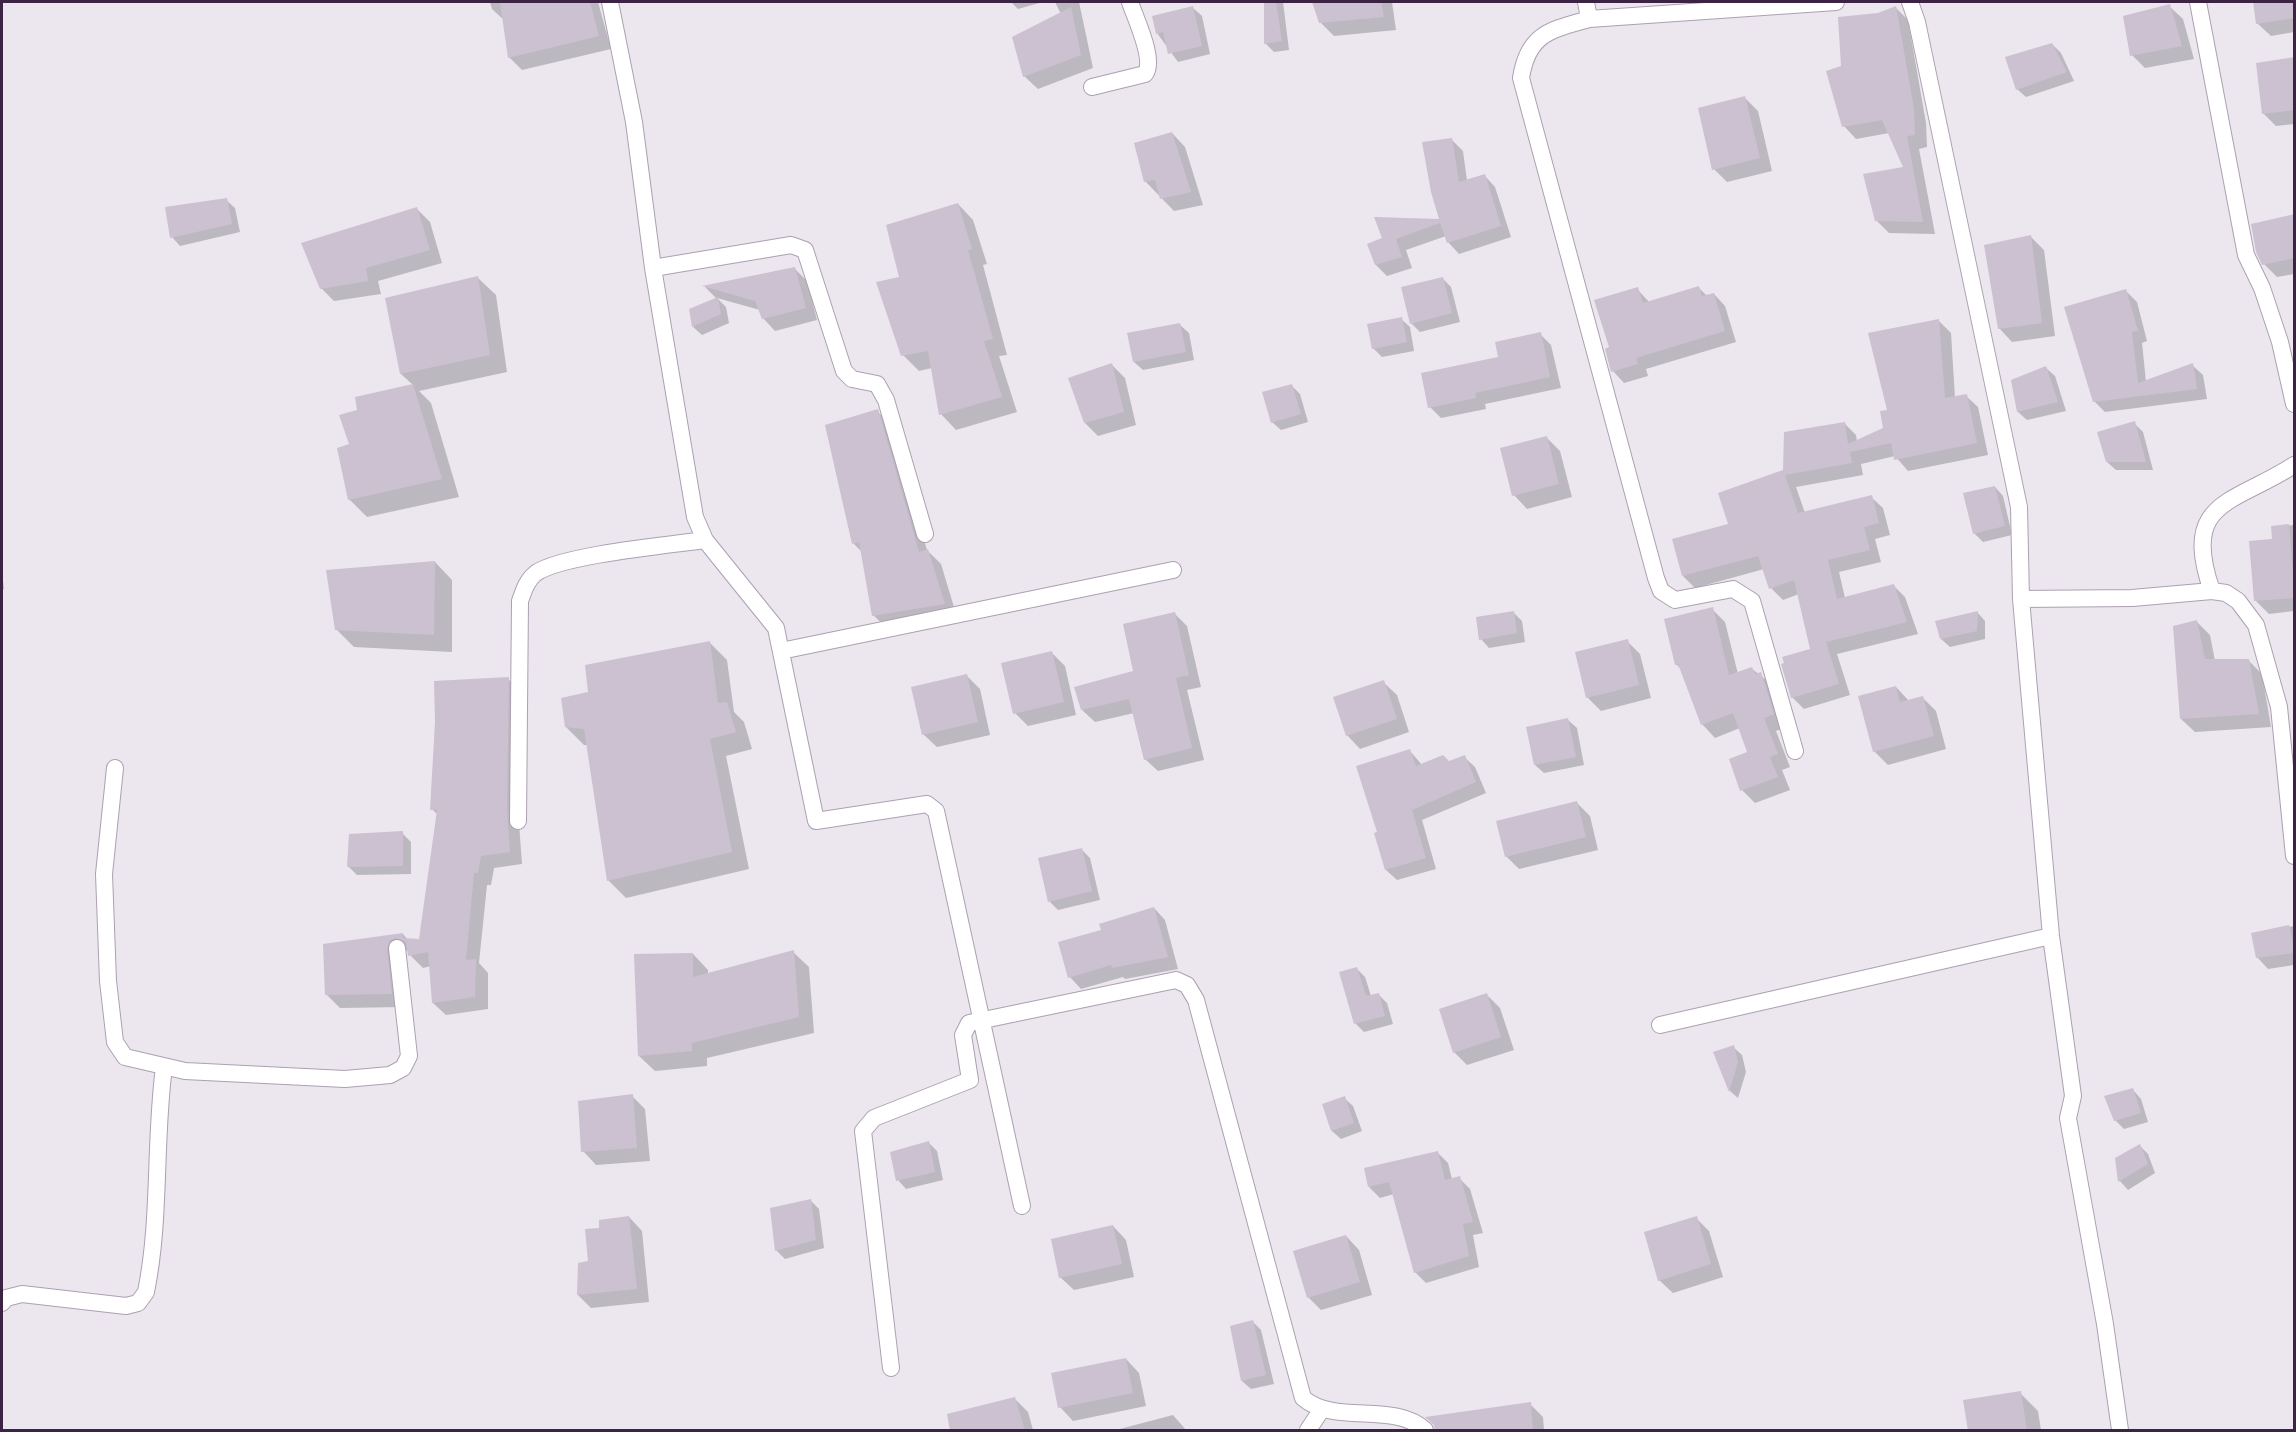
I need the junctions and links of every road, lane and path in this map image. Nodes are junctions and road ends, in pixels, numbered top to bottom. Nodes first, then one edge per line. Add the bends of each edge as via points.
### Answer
1 (609, 2) edge
2 (1130, 2) edge
3 (1586, 2) edge
4 (1836, 2) edge
5 (1910, 2) edge
6 (2198, 2) edge
7 (1589, 19) junction
8 (1092, 87) dead end
9 (653, 268) junction
10 (2295, 404) edge
11 (2295, 465) edge
12 (925, 534) dead end
13 (705, 540) junction
14 (1173, 570) dead end
15 (2212, 591) junction
16 (2021, 599) junction
17 (781, 651) junction
18 (1795, 751) dead end
19 (115, 768) dead end
20 (518, 821) dead end
21 (2295, 856) edge
22 (2051, 936) junction
23 (397, 948) dead end
24 (982, 1019) junction
25 (1660, 1025) dead end
26 (164, 1067) junction
27 (1022, 1206) dead end
28 (2, 1302) edge
29 (891, 1368) dead end
30 (1322, 1409) junction
31 (1308, 1431) edge
32 (1425, 1431) edge
33 (2120, 1431) edge

1 - 9 street via 634,122
2 - 8 street via 1148,55 1148,70
3 - 7 street
4 - 7 street
5 - 16 street via 2019,507
6 - 10 street via 2246,255 2280,342
7 - 18 street via 1538,38 1526,58 1521,78 1656,578 1661,591 1675,600 1733,589 1752,601
9 - 12 street via 791,245 805,250 844,371 852,379 877,384 886,400
9 - 13 street via 695,517
11 - 15 street via 2232,497 2208,519 2202,559
13 - 17 street via 773,622
13 - 20 street via 559,562 533,575 525,585 520,601
14 - 17 street
15 - 16 street via 2132,598
15 - 21 street via 2226,593 2238,601 2256,625 2278,707
16 - 22 street
17 - 24 street via 816,821 927,804 936,811
19 - 26 street via 104,874 115,1042 125,1057
22 - 25 street
22 - 33 street via 2073,1096 2068,1118
23 - 26 street via 409,1056 403,1068 390,1075 345,1079
24 - 27 street
24 - 29 street via 969,1023 963,1035 970,1080 874,1118 863,1131
24 - 30 street via 1166,980 1187,985 1196,1000 1303,1398
26 - 28 street via 159,1187 147,1292 138,1303 126,1306 22,1294
30 - 31 street
30 - 32 street via 1402,1420

